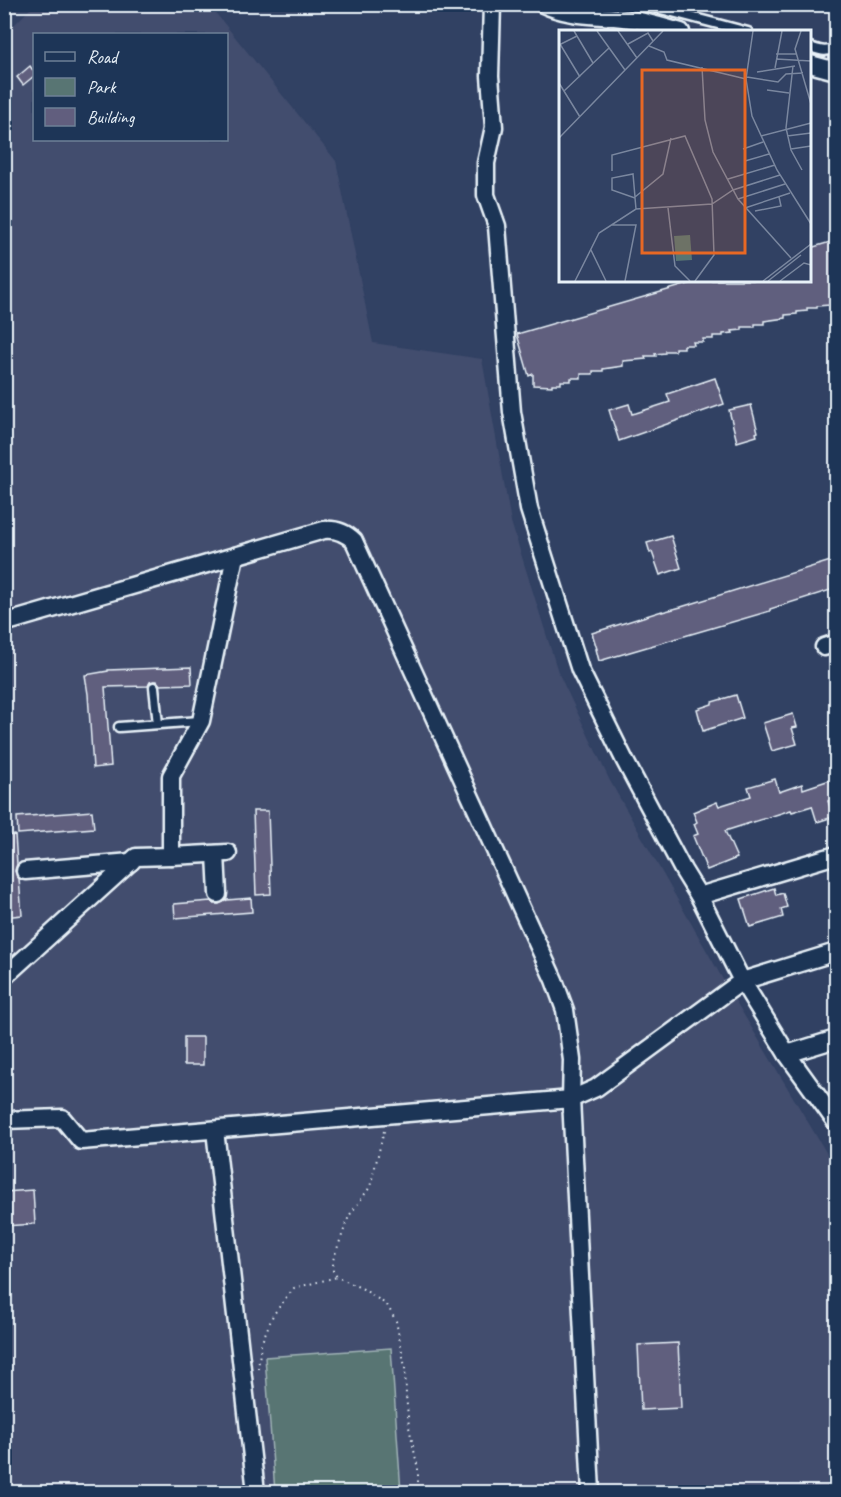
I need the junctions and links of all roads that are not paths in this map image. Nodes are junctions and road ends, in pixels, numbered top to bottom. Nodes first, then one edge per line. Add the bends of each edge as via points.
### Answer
1 (492, 4) edge
2 (543, 4) edge
3 (642, 4) edge
4 (673, 30) edge
5 (740, 30) edge
6 (837, 46) edge
7 (811, 47) edge
8 (811, 64) edge
9 (837, 71) edge
10 (235, 556) junction
11 (4, 623) edge
12 (154, 687) dead end
13 (201, 721) junction
14 (158, 724) junction
15 (119, 727) dead end
16 (837, 855) edge
17 (171, 856) junction
18 (131, 862) junction
19 (25, 871) dead end
20 (218, 894) dead end
21 (699, 896) junction
22 (837, 952) edge
23 (4, 977) edge
24 (742, 981) junction
25 (837, 1039) edge
26 (787, 1054) junction
27 (571, 1099) junction
28 (4, 1120) edge
29 (837, 1122) edge
30 (215, 1130) junction
31 (256, 1492) edge
32 (591, 1492) edge

1 - 21 street via 490,76 494,127 486,163 486,195 497,226 512,412 529,509 580,670
2 - 4 street via 552,9 634,20
3 - 5 lane
6 - 7 lane via 825,51
8 - 9 street
10 - 11 street
10 - 13 street
10 - 27 street via 324,530 338,530 354,541 554,980 565,1010 572,1060
12 - 14 lane
13 - 14 lane
13 - 17 street via 171,776
14 - 15 lane
16 - 21 street
17 - 18 street via 136,857
17 - 20 street via 222,854
18 - 19 street
18 - 23 street
21 - 24 street
22 - 24 street
24 - 26 street
24 - 27 street via 596,1088
25 - 26 street
26 - 29 street
27 - 30 street
27 - 32 street
28 - 30 street via 62,1118 81,1141
30 - 31 street

